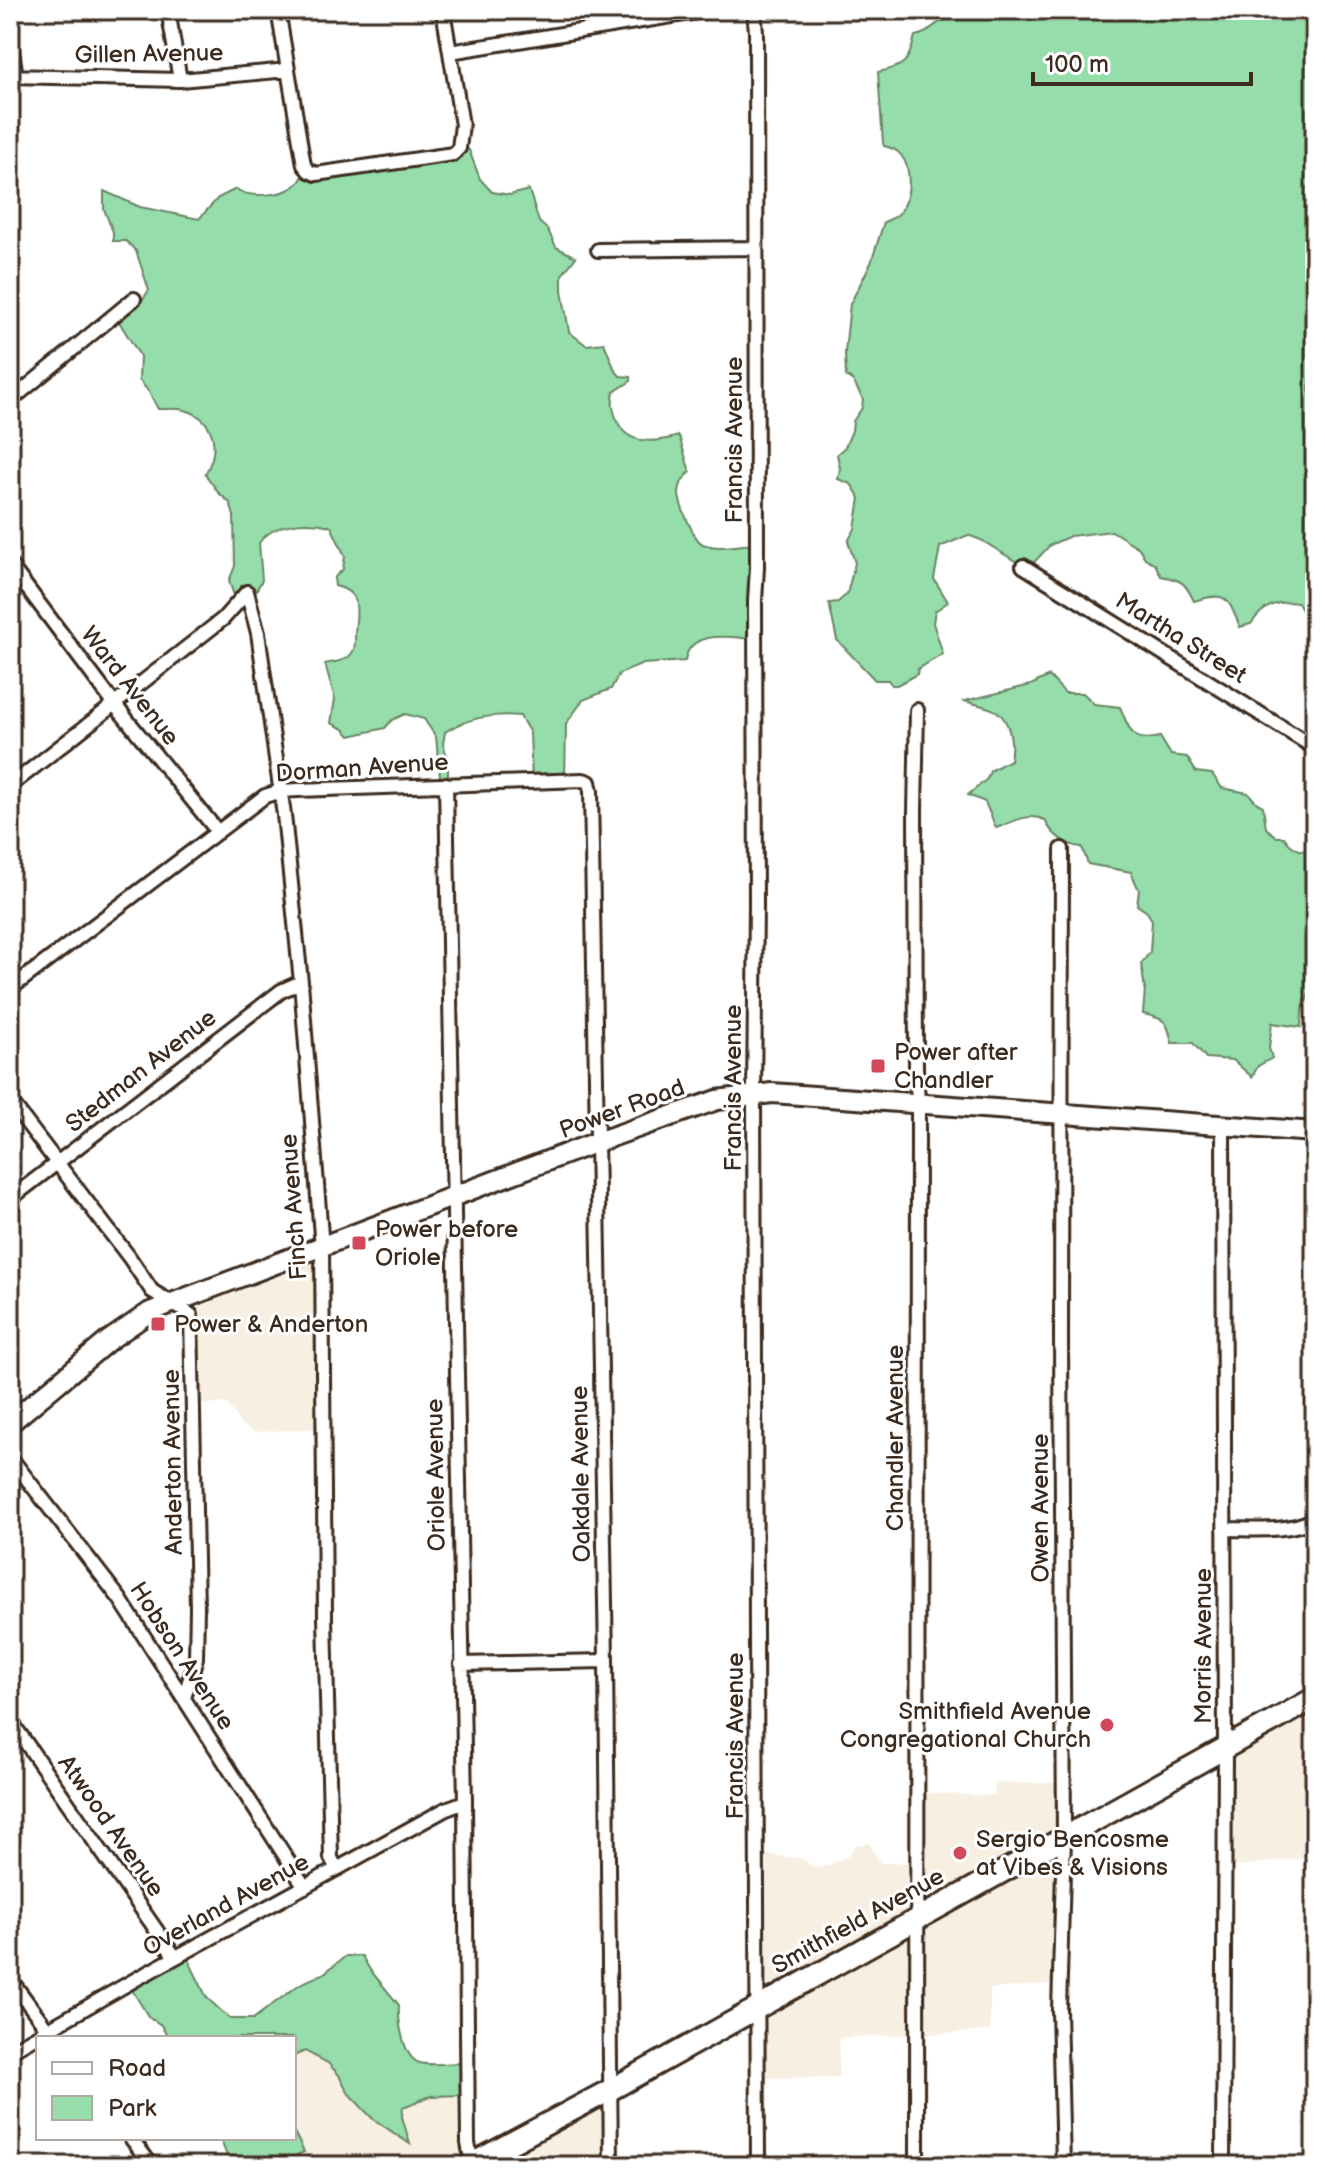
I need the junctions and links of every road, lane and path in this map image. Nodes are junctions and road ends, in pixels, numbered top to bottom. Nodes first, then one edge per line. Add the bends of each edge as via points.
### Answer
1 (168, 10) edge
2 (278, 10) edge
3 (443, 10) edge
4 (609, 10) edge
5 (709, 10) edge
6 (754, 10) edge
7 (611, 25) junction
8 (10, 39) edge
9 (450, 52) junction
10 (288, 70) junction
11 (13, 76) edge
12 (180, 80) junction
13 (755, 248) junction
14 (598, 250) dead end
15 (134, 299) dead end
16 (10, 401) edge
17 (10, 565) edge
18 (1023, 566) dead end
19 (15, 583) edge
20 (115, 705) junction
21 (917, 710) dead end
22 (1315, 748) edge
23 (589, 782) joint
24 (446, 784) junction
25 (10, 786) edge
26 (281, 791) junction
27 (218, 832) junction
28 (1062, 849) dead end
29 (301, 982) junction
30 (10, 989) edge
31 (754, 1094) junction
32 (10, 1101) edge
33 (918, 1102) junction
34 (1062, 1113) junction
35 (1223, 1125) junction
36 (1315, 1132) edge
37 (597, 1142) junction
38 (58, 1162) junction
39 (453, 1197) junction
40 (10, 1199) edge
41 (322, 1248) junction
42 (172, 1303) junction
43 (10, 1423) edge
44 (10, 1457) edge
45 (1315, 1519) edge
46 (1224, 1529) junction
47 (606, 1661) junction
48 (461, 1664) junction
49 (184, 1698) junction
50 (1315, 1698) edge
51 (10, 1720) edge
52 (1225, 1749) junction
53 (465, 1802) junction
54 (1064, 1837) junction
55 (337, 1869) junction
56 (305, 1887) junction
57 (916, 1918) junction
58 (175, 1957) junction
59 (10, 1979) edge
60 (757, 2007) junction
61 (51, 2034) edge
62 (36, 2040) edge
63 (10, 2051) edge
64 (610, 2090) junction
65 (132, 2140) edge
66 (470, 2165) edge
67 (152, 2166) edge
68 (611, 2166) edge
69 (758, 2166) edge
70 (917, 2166) edge
71 (1063, 2166) edge
72 (1223, 2166) edge

1 - 12 street
2 - 10 street
3 - 9 street
4 - 7 street
5 - 7 street
6 - 13 street, Francis Avenue
7 - 9 street
8 - 11 street
9 - 10 street via 462,125 453,154 316,174 304,165
10 - 12 street, Gillen Avenue
11 - 12 street, Gillen Avenue
13 - 14 street
13 - 31 street, Francis Avenue
15 - 16 street
17 - 19 street, Ward Avenue
18 - 22 street, Martha Street
19 - 20 street, Ward Avenue
20 - 25 street
20 - 26 street, Finch Avenue via 223,619 247,592
20 - 27 street, Ward Avenue
21 - 33 street, Chandler Avenue
23 - 24 street, Dorman Avenue
23 - 37 street, Oakdale Avenue
24 - 26 street, Dorman Avenue
24 - 39 street, Oriole Avenue
26 - 27 street, Dorman Avenue via 265,796
26 - 29 street, Finch Avenue
27 - 30 street, Dorman Avenue
28 - 34 street, Owen Avenue
29 - 38 street, Stedman Avenue via 281,991
29 - 41 street, Finch Avenue
31 - 33 main road, Power Road
31 - 37 main road, Power Road via 717,1100
31 - 60 street, Francis Avenue
32 - 38 street, Anderton Avenue
33 - 34 main road, Power Road
33 - 57 street, Chandler Avenue
34 - 35 main road, Power Road
34 - 54 street, Owen Avenue
35 - 36 main road, Power Road
35 - 46 street, Morris Avenue
37 - 39 main road, Power Road
37 - 47 street, Oakdale Avenue
38 - 40 street, Stedman Avenue
38 - 42 street, Anderton Avenue via 152,1291
39 - 41 main road, Power Road
39 - 48 street, Oriole Avenue
41 - 42 main road, Power Road
41 - 55 street, Finch Avenue via 325,1617 331,1858
42 - 43 main road, Power Road via 108,1341
42 - 49 street, Anderton Avenue via 191,1315 192,1331 196,1658
44 - 49 street, Hobson Avenue via 120,1599
45 - 46 street via 1285,1529
46 - 52 street, Morris Avenue
47 - 48 street
47 - 64 street, Oakdale Avenue
48 - 53 street, Oriole Avenue
49 - 56 street, Hobson Avenue
50 - 52 main road, Smithfield Avenue
51 - 58 street, Atwood Avenue
52 - 54 main road, Smithfield Avenue
52 - 72 street, Morris Avenue
53 - 55 street, Overland Avenue
53 - 66 street, Oriole Avenue
54 - 57 main road, Smithfield Avenue
54 - 71 street, Owen Avenue via 1059,2010
55 - 56 street, Overland Avenue
56 - 58 street, Overland Avenue
57 - 60 main road, Smithfield Avenue
57 - 70 street, Chandler Avenue
58 - 61 street, Overland Avenue
59 - 61 street
60 - 64 main road, Smithfield Avenue
60 - 69 street, Francis Avenue
62 - 63 street, Overland Avenue
64 - 66 main road, Smithfield Avenue
64 - 68 street, Oakdale Avenue
65 - 67 street

